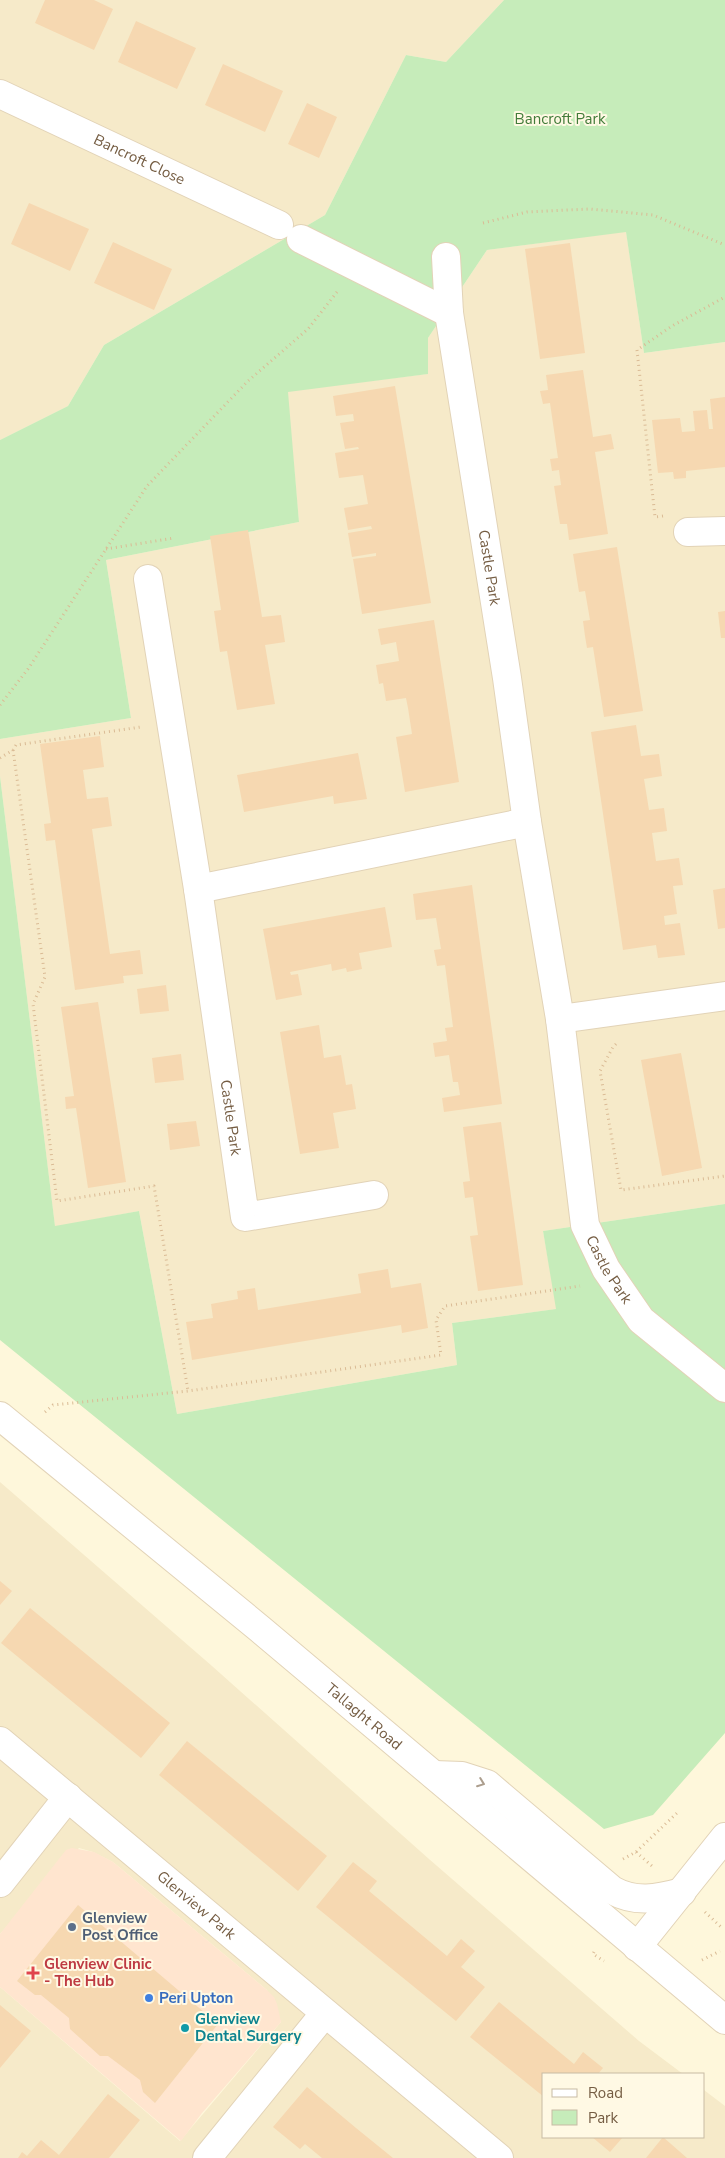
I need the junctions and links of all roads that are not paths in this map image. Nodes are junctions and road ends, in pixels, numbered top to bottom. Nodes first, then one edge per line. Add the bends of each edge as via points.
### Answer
1 (0, 94) edge
2 (446, 257) dead end
3 (450, 314) junction
4 (725, 531) edge
5 (688, 532) dead end
6 (148, 579) dead end
7 (526, 822) junction
8 (198, 889) junction
9 (725, 996) edge
10 (560, 1019) junction
11 (374, 1195) dead end
12 (725, 1388) edge
13 (0, 1416) edge
14 (0, 1741) edge
15 (434, 1775) junction
16 (68, 1797) junction
17 (725, 1837) edge
18 (0, 1882) edge
19 (682, 1892) junction
20 (637, 1947) junction
21 (325, 2013) junction
22 (725, 2020) edge
23 (206, 2158) edge
24 (499, 2158) edge

1 - 3 street, Bancroft Close via 290,232
2 - 3 street, Castle Park
3 - 7 street, Castle Park via 507,678
4 - 5 street
6 - 8 street, Castle Park
7 - 8 street
7 - 10 street, Castle Park
8 - 11 street, Castle Park via 245,1218
9 - 10 street
10 - 12 street, Castle Park via 585,1225 606,1269 641,1320
13 - 15 street, Tallaght Road
14 - 16 street, Glenview Park
15 -> 19 street via 462,1776 487,1784 622,1896 649,1900
15 - 20 street, Tallaght Road
16 - 18 street
16 - 21 street, Glenview Park
17 - 19 street
19 - 20 street
20 - 22 street, Tallaght Road
21 - 23 street
21 - 24 street, Glenview Park

